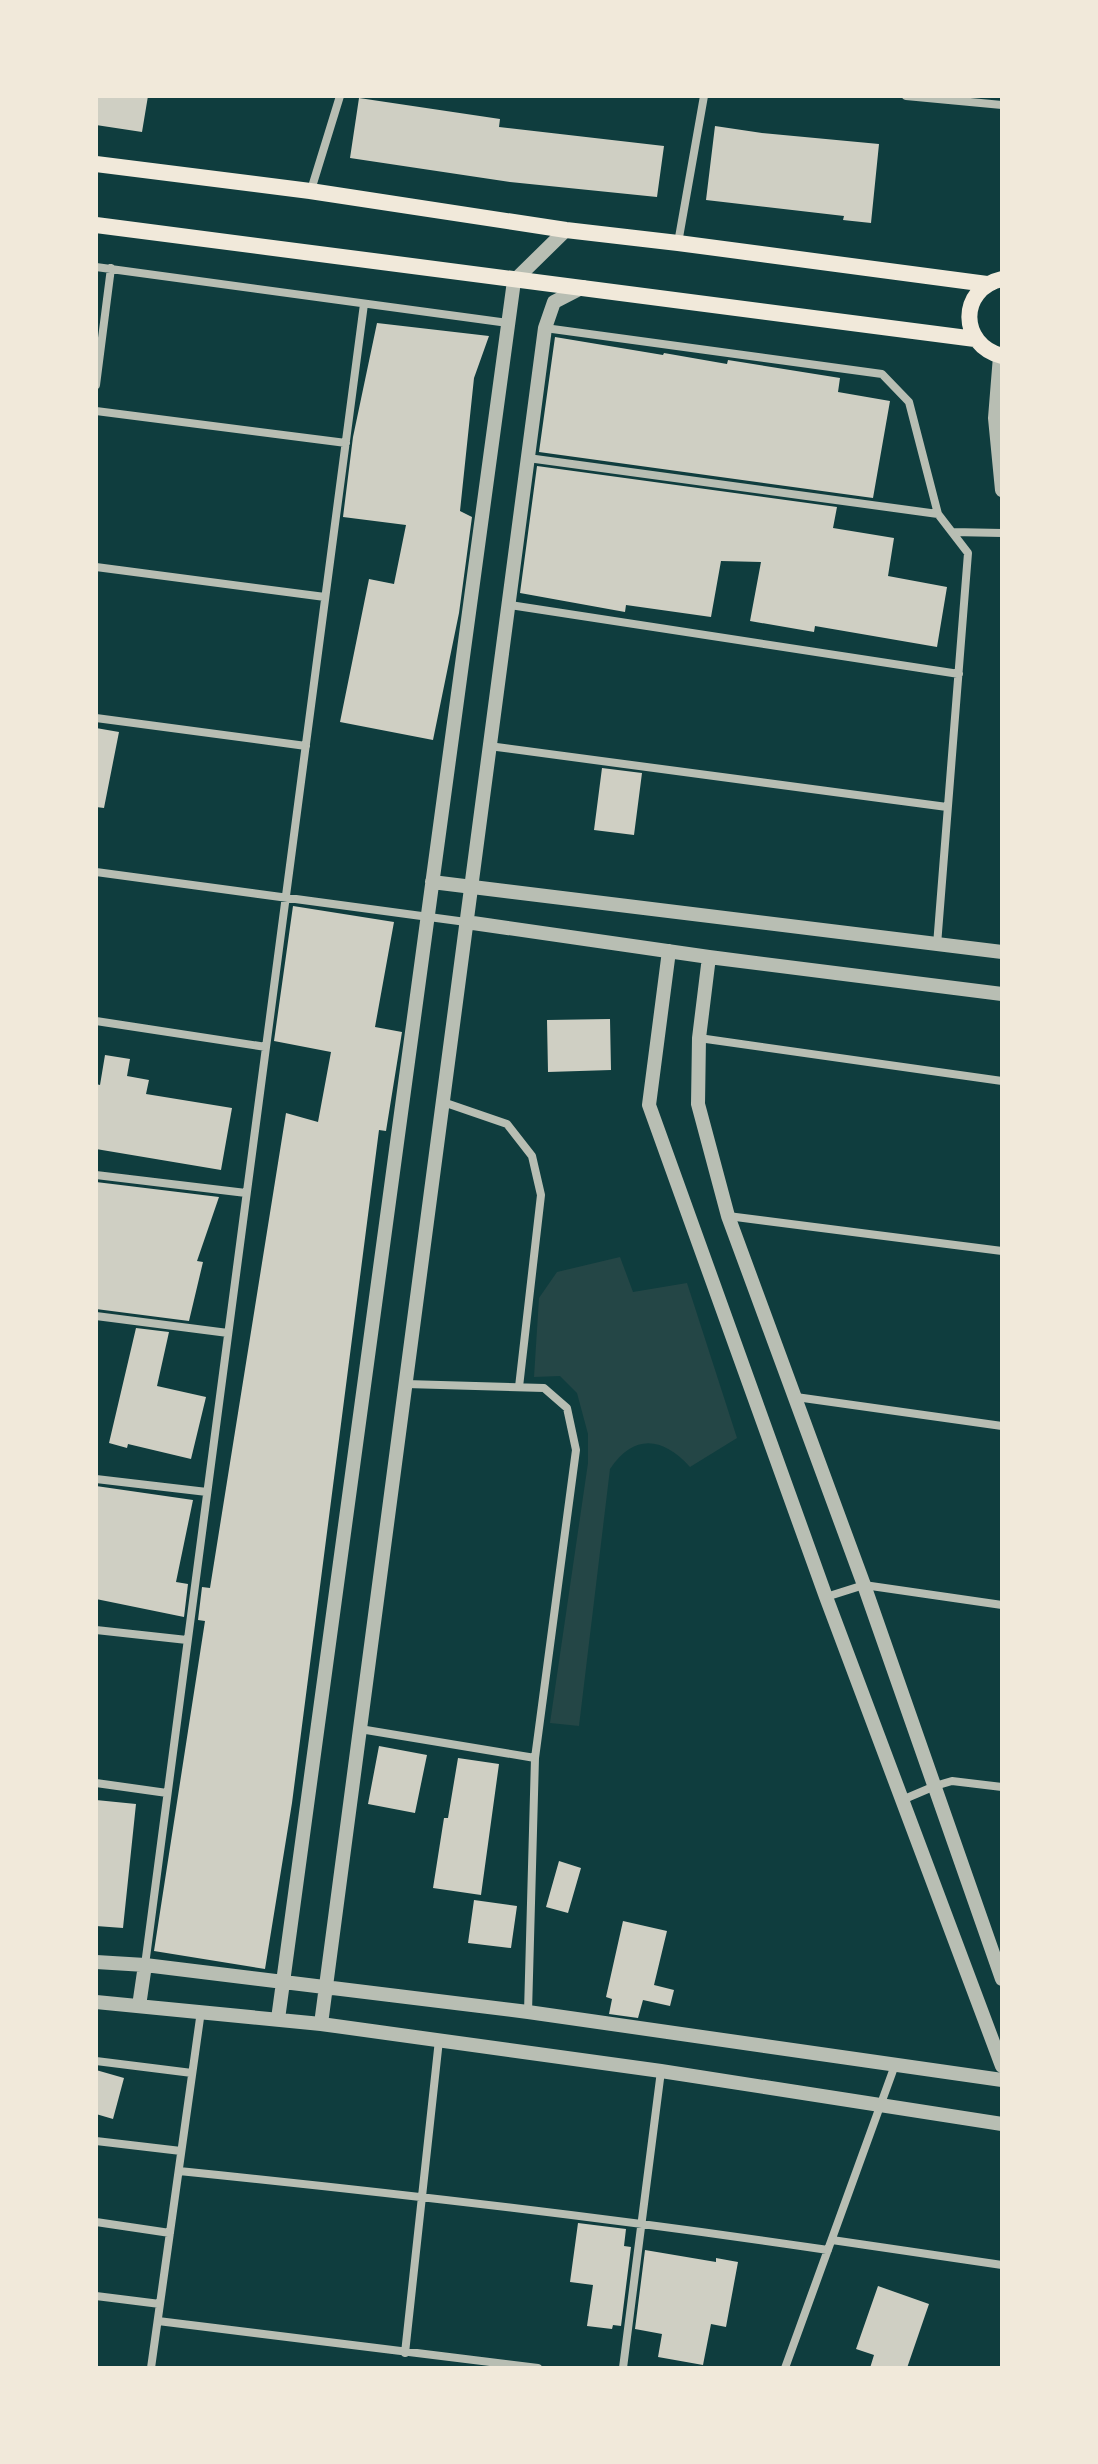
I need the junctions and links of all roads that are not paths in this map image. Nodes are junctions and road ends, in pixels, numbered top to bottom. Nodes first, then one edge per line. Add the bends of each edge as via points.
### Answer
1 (340, 96) edge
2 (704, 96) edge
3 (906, 96) edge
4 (1002, 105) edge
5 (96, 164) edge
6 (310, 191) junction
7 (96, 225) edge
8 (566, 230) junction
9 (678, 243) junction
10 (96, 267) edge
11 (111, 268) junction
12 (514, 281) junction
13 (995, 281) edge
14 (583, 287) junction
15 (364, 304) junction
16 (508, 323) junction
17 (545, 328) junction
18 (975, 339) junction
19 (1001, 356) edge
20 (96, 385) edge
21 (96, 411) edge
22 (346, 443) junction
23 (528, 458) junction
24 (1002, 490) edge
25 (938, 514) junction
26 (952, 532) junction
27 (1002, 533) edge
28 (96, 567) edge
29 (325, 597) junction
30 (510, 605) junction
31 (959, 674) junction
32 (96, 718) edge
33 (306, 746) junction
34 (489, 746) junction
35 (947, 807) junction
36 (96, 872) edge
37 (432, 882) junction
38 (472, 889) junction
39 (286, 897) junction
40 (428, 917) junction
41 (466, 922) junction
42 (937, 945) junction
43 (669, 951) junction
44 (1002, 952) edge
45 (709, 957) junction
46 (1002, 994) edge
47 (96, 1021) edge
48 (699, 1038) junction
49 (266, 1047) junction
50 (1002, 1081) edge
51 (443, 1102) junction
52 (96, 1175) edge
53 (246, 1193) junction
54 (728, 1216) junction
55 (1002, 1251) edge
56 (96, 1316) edge
57 (228, 1333) junction
58 (406, 1384) junction
59 (519, 1387) junction
60 (796, 1397) junction
61 (1002, 1426) edge
62 (96, 1479) edge
63 (207, 1492) junction
64 (864, 1585) junction
65 (826, 1597) junction
66 (1002, 1605) edge
67 (96, 1630) edge
68 (187, 1640) junction
69 (360, 1729) junction
70 (535, 1758) junction
71 (96, 1783) edge
72 (935, 1786) junction
73 (1002, 1787) edge
74 (167, 1793) junction
75 (902, 1800) junction
76 (96, 1962) edge
77 (999, 1962) edge
78 (145, 1965) junction
79 (1002, 1979) edge
80 (285, 1982) junction
81 (326, 1987) junction
82 (96, 2002) edge
83 (139, 2006) junction
84 (201, 2011) junction
85 (528, 2012) junction
86 (278, 2019) junction
87 (321, 2024) junction
88 (439, 2040) junction
89 (96, 2061) edge
90 (895, 2065) junction
91 (1002, 2066) edge
92 (661, 2071) junction
93 (192, 2073) junction
94 (1002, 2080) edge
95 (882, 2104) junction
96 (1002, 2124) edge
97 (96, 2141) edge
98 (181, 2151) junction
99 (179, 2171) junction
100 (422, 2196) junction
101 (96, 2222) edge
102 (642, 2222) junction
103 (170, 2233) junction
104 (832, 2240) junction
105 (828, 2250) junction
106 (1002, 2265) edge
107 (96, 2296) edge
108 (160, 2304) junction
109 (158, 2321) junction
110 (405, 2353) junction
111 (151, 2368) edge
112 (538, 2368) edge
113 (623, 2368) edge
114 (785, 2368) edge

1 - 6 street
2 - 9 street
3 - 4 street
5 - 6 main road
6 - 8 main road
7 - 12 main road
8 - 9 main road
8 - 12 street
9 - 13 main road
10 - 11 street
11 - 15 street
11 - 20 street
12 - 14 main road
12 - 16 street
13 - 18 main road via 979,291 970,309
14 - 17 street via 554,302
14 - 18 main road
15 - 16 street
15 - 22 street
16 - 37 street
17 - 23 street
17 - 25 street via 882,374 909,402
18 - 19 main road
19 - 24 street via 995,418
21 - 22 street
22 - 29 street
23 - 25 street
23 - 30 street
25 - 26 street
26 - 27 street
26 - 31 street via 968,553
28 - 29 street
29 - 33 street
30 - 31 street
30 - 34 street
31 - 35 street
32 - 33 street
33 - 39 street
34 - 35 street
34 - 38 street
35 - 42 street
36 - 39 street
37 - 38 street
37 - 40 street
38 - 41 street
38 - 42 street
39 - 40 street
39 - 49 street
40 - 41 street
40 - 80 street
41 - 43 street
41 - 51 street
42 - 44 street
43 - 45 street
43 - 65 street via 649,1105
45 - 46 street
45 - 48 street
47 - 49 street
48 - 50 street
48 - 54 street via 698,1104
49 - 53 street
51 - 58 street
51 - 59 street via 507,1124 532,1156 541,1195
52 - 53 street
53 - 57 street
54 - 55 street
54 - 60 street
56 - 57 street
57 - 63 street
58 - 59 street
58 - 69 street
59 - 70 street via 544,1388 567,1408 576,1450
60 - 61 street
60 - 64 street
62 - 63 street
63 - 68 street
64 - 65 street
64 - 66 street
64 - 72 street
65 - 75 street
67 - 68 street
68 - 74 street
69 - 70 street
69 - 81 street
70 - 85 street
71 - 74 street
72 - 73 street via 952,1781
72 - 75 street
72 - 77 street
74 - 78 street
75 - 91 street
76 - 78 street
77 - 79 street
78 - 80 street
78 - 83 street
80 - 81 street
80 - 86 street
81 - 85 street
81 - 87 street
82 - 83 street
83 - 84 street
84 - 86 street
84 - 93 street
85 - 90 street
86 - 87 street
87 - 88 street
88 - 92 street
88 - 100 street
89 - 93 street
90 - 94 street
90 - 95 street
92 - 95 street
92 - 102 street
93 - 98 street
95 - 96 street
95 - 104 street
97 - 98 street
98 - 99 street
99 - 100 street
99 - 103 street
100 - 102 street
100 - 110 street
101 - 103 street
102 - 105 street
102 - 113 street
103 - 108 street
104 - 105 street
104 - 106 street
105 - 114 street
107 - 108 street
108 - 109 street
109 - 110 street
109 - 111 street
110 - 112 street

